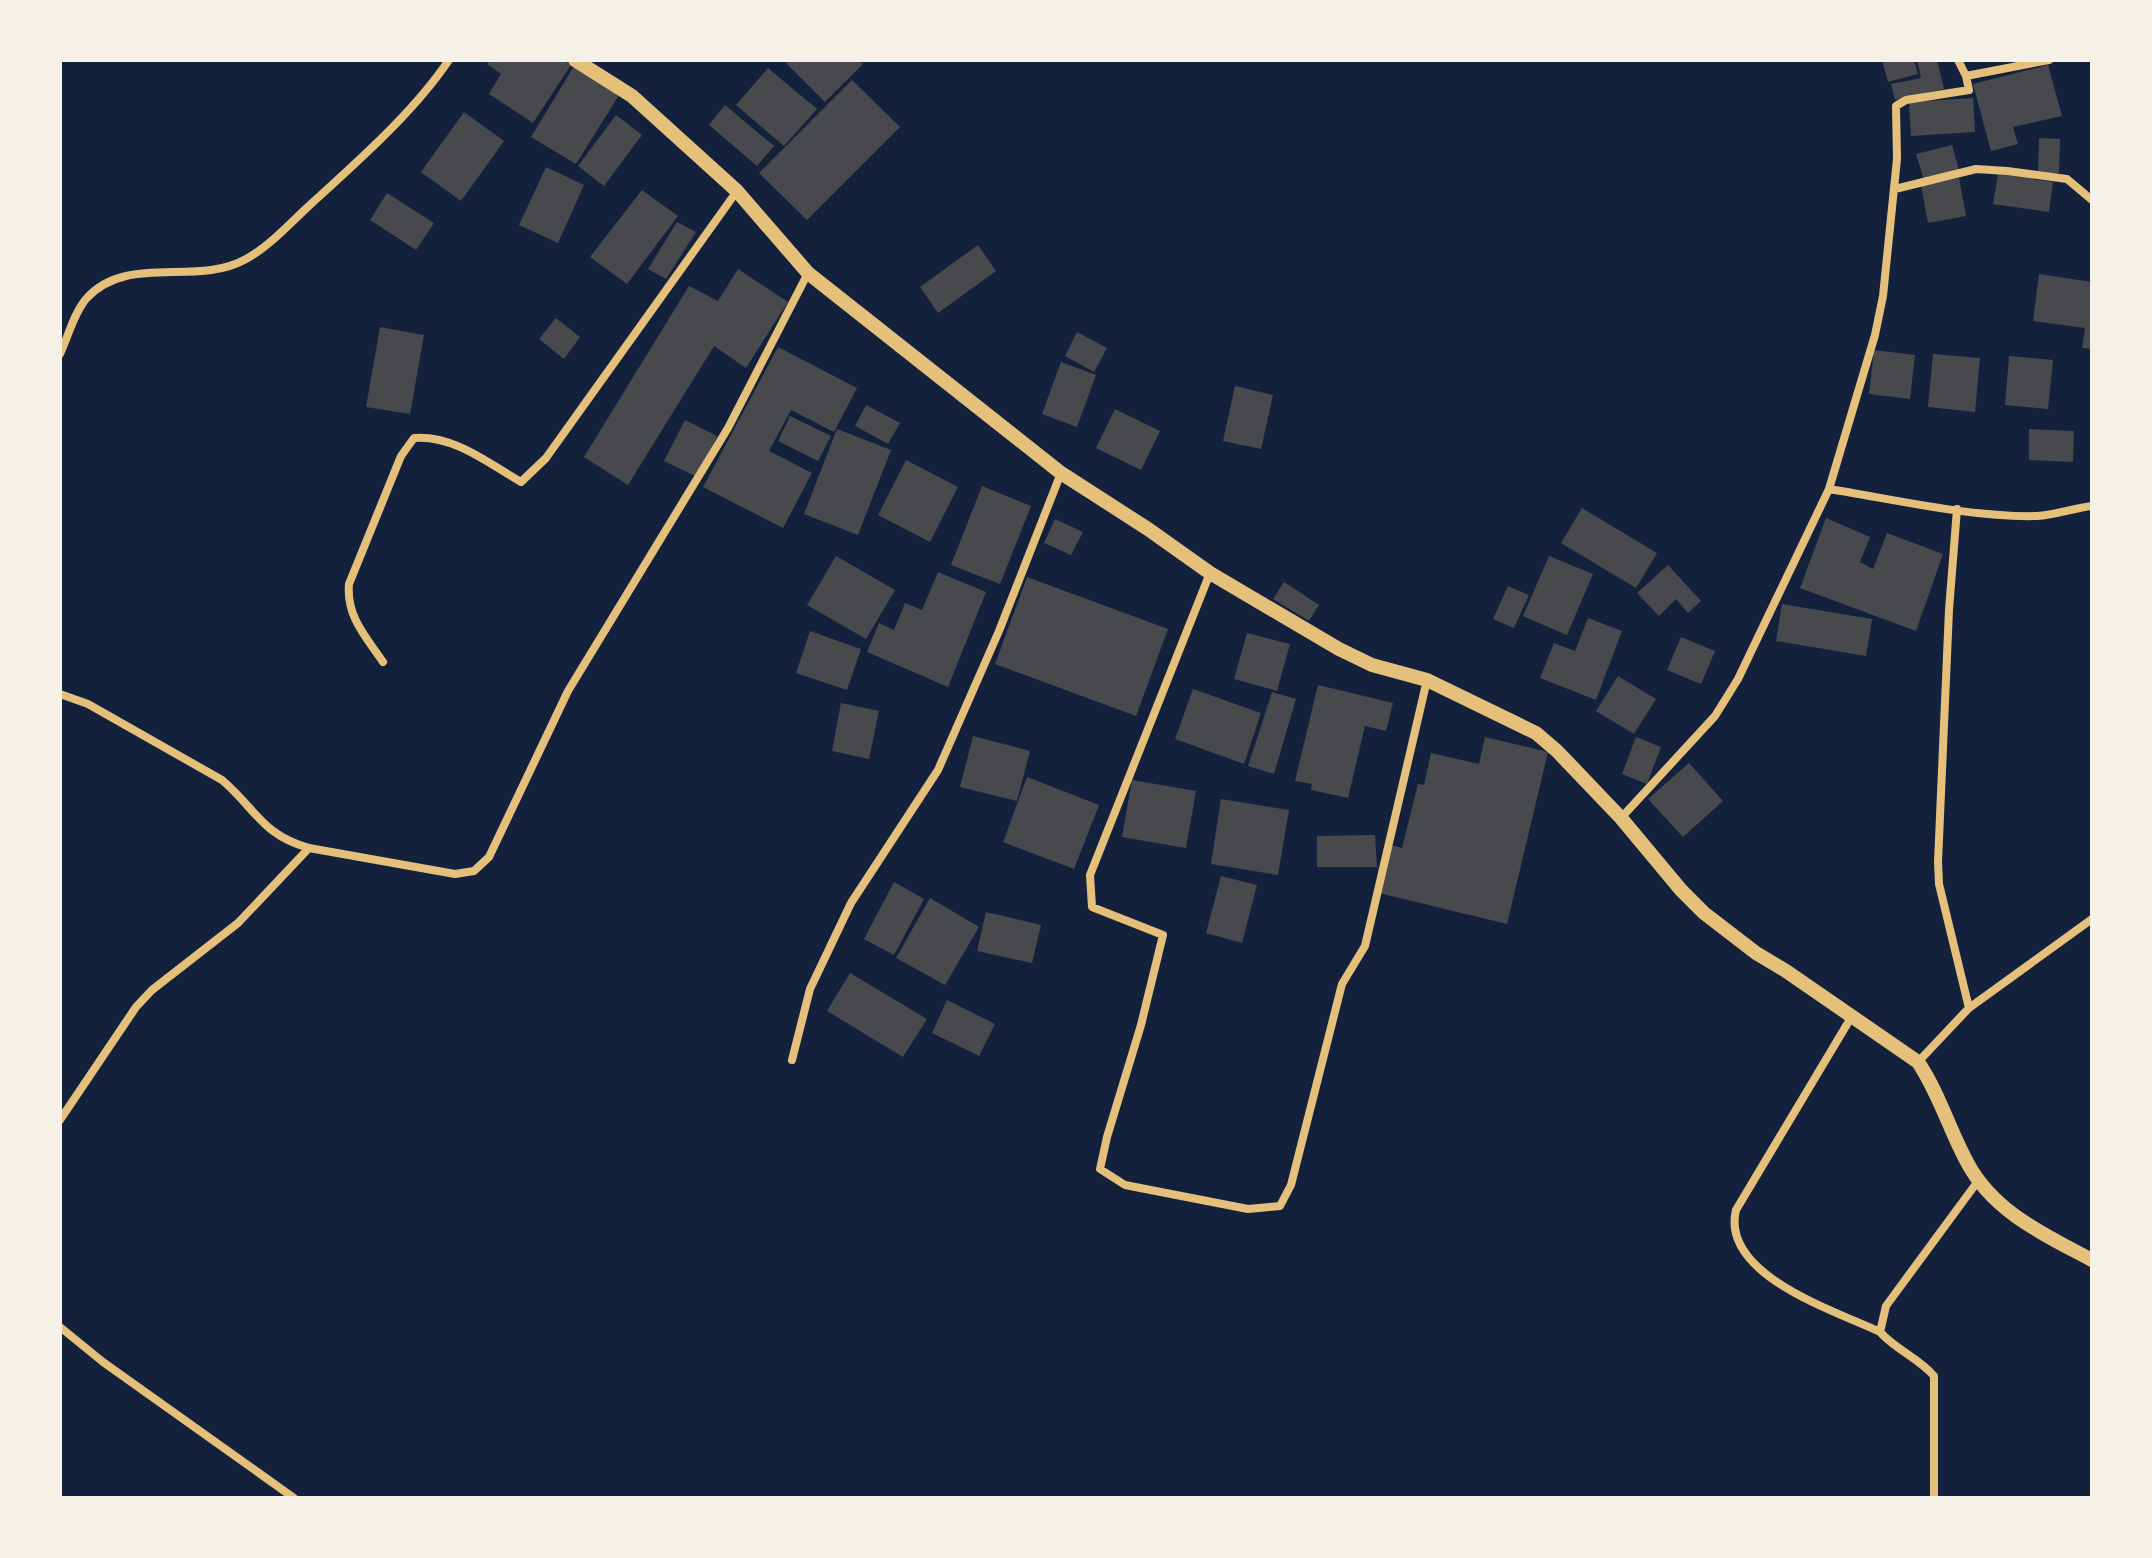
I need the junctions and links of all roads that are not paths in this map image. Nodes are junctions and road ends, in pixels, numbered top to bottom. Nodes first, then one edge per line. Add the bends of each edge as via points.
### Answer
1 (449, 60) edge
2 (575, 60) edge
3 (1958, 60) edge
4 (2049, 60) edge
5 (1966, 76) junction
6 (1895, 189) junction
7 (737, 191) junction
8 (2092, 200) edge
9 (808, 273) junction
10 (60, 354) edge
11 (1061, 473) junction
12 (1829, 489) junction
13 (2092, 506) edge
14 (1957, 509) junction
15 (1210, 573) junction
16 (383, 662) dead end
17 (1427, 680) junction
18 (60, 694) edge
19 (1621, 818) junction
20 (309, 848) junction
21 (2092, 919) edge
22 (1969, 1008) junction
23 (1852, 1016) junction
24 (792, 1060) dead end
25 (1918, 1062) junction
26 (60, 1120) edge
27 (1978, 1181) junction
28 (2092, 1260) edge
29 (60, 1327) edge
30 (1880, 1332) junction
31 (294, 1498) edge
32 (1934, 1498) edge

1 - 10 street via 433,84 267,244 220,269 118,276 99,286 84,301
2 - 7 street via 632,96
3 - 5 street
4 - 5 street
5 - 6 street via 1969,90 1896,106
6 - 8 street via 1976,169 2067,179
6 - 12 street via 1875,335
7 - 9 street
7 - 16 street via 546,458 521,482 451,442 414,438 401,456 349,584 353,617
9 - 11 street
9 - 20 street via 728,428 568,691 489,857 474,871 455,874
11 - 15 street
11 - 24 street via 938,770 851,903 810,989
12 - 14 street
12 - 19 street via 1715,716
13 - 14 street via 2039,516
14 - 22 street via 1938,862
15 - 17 street via 1361,660
15 - 17 street via 1090,875 1092,907 1163,935 1100,1169 1125,1185 1248,1209 1280,1206 1291,1185 1342,984 1365,946
17 - 19 street via 1536,733
18 - 20 street via 88,704 222,780 269,830
19 - 23 street via 1704,913
20 - 26 street via 238,923 136,1007
21 - 22 street
22 - 25 street
23 - 25 street
23 - 30 street via 1733,1223 1738,1241 1776,1284
25 - 27 street
27 - 28 street via 2027,1225
27 - 30 street via 1886,1306
29 - 31 street
30 - 32 street via 1934,1376

